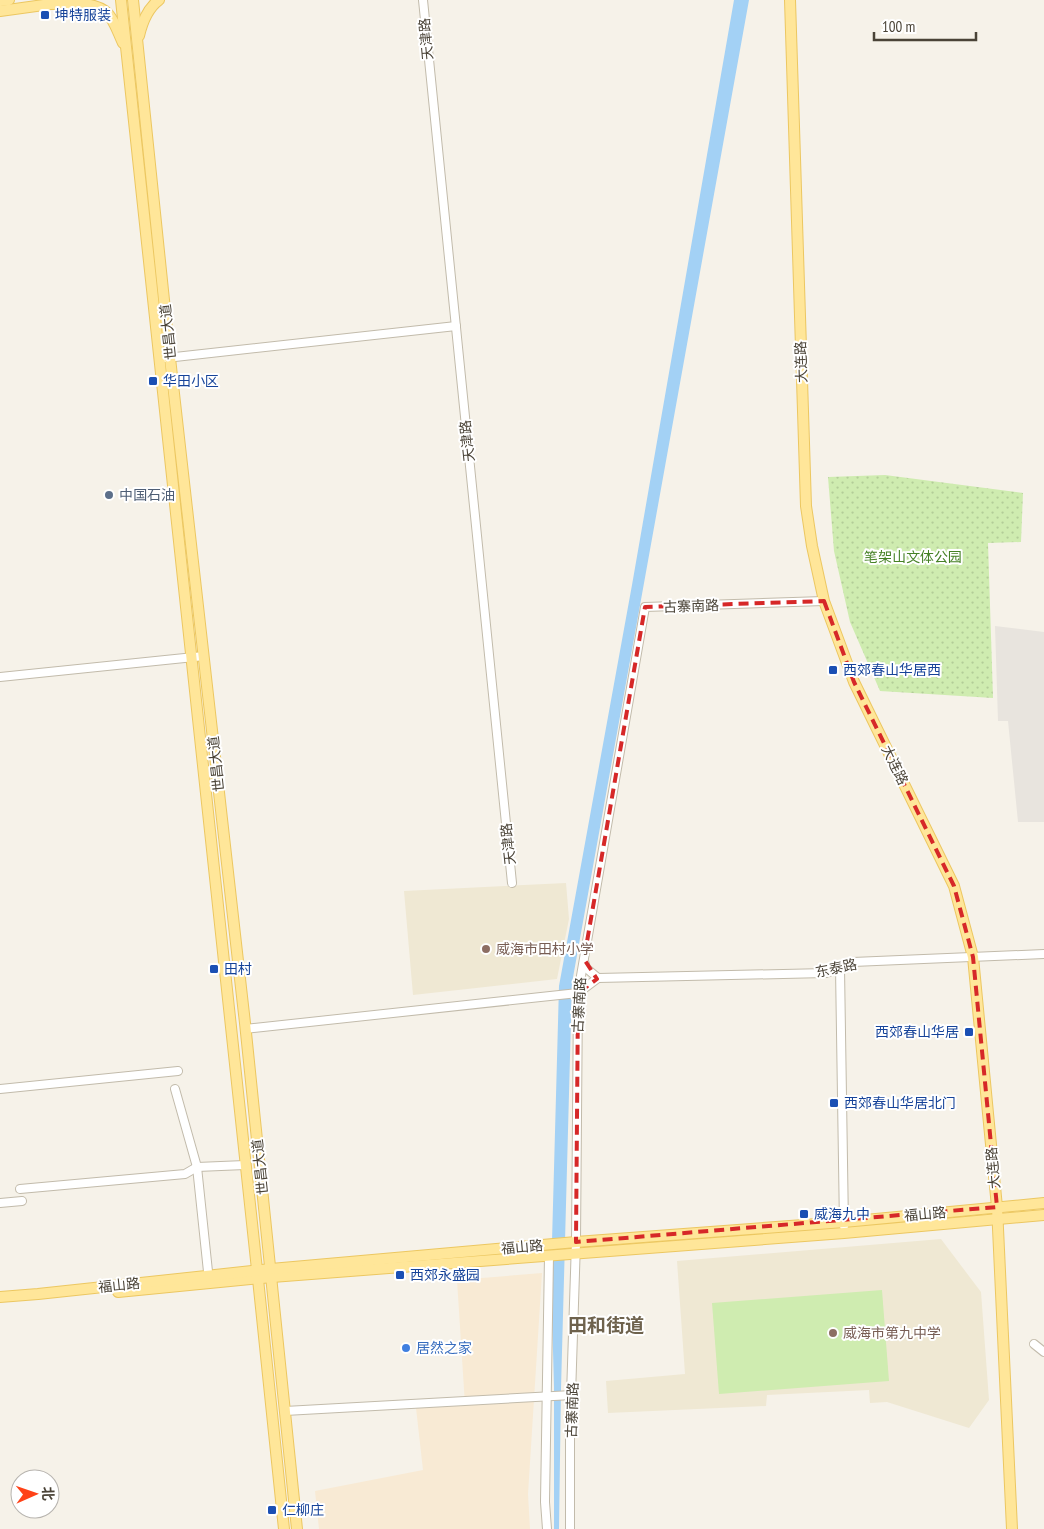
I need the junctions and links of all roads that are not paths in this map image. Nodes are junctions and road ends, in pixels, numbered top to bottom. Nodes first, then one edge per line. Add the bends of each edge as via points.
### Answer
1 (9, 0) edge
2 (88, 0) edge
3 (121, 0) edge
4 (133, 0) edge
5 (159, 0) edge
6 (423, 0) edge
7 (790, 0) edge
8 (0, 1) edge
9 (54, 4) junction
10 (0, 11) edge
11 (137, 46) junction
12 (126, 50) junction
13 (456, 326) junction
14 (159, 358) junction
15 (170, 358) junction
16 (824, 601) junction
17 (204, 656) junction
18 (191, 658) junction
19 (0, 678) edge
20 (512, 883) dead end
21 (1044, 954) edge
22 (973, 957) junction
23 (584, 959) junction
24 (840, 968) junction
25 (598, 978) junction
26 (576, 993) junction
27 (245, 1030) junction
28 (178, 1072) dead end
29 (0, 1089) edge
30 (174, 1089) dead end
31 (245, 1165) junction
32 (197, 1168) junction
33 (20, 1190) dead end
34 (22, 1202) dead end
35 (1044, 1202) edge
36 (0, 1203) edge
37 (997, 1207) junction
38 (1044, 1215) edge
39 (997, 1219) junction
40 (844, 1222) junction
41 (844, 1234) junction
42 (574, 1242) junction
43 (573, 1254) junction
44 (549, 1256) junction
45 (271, 1273) junction
46 (258, 1274) junction
47 (209, 1280) junction
48 (0, 1297) edge
49 (0, 1303) edge
50 (1034, 1344) dead end
51 (1044, 1352) edge
52 (568, 1395) junction
53 (550, 1396) junction
54 (285, 1411) junction
55 (284, 1529) edge
56 (297, 1529) edge
57 (547, 1529) edge
58 (570, 1529) edge
59 (1012, 1529) edge

1 - 8 main road
2 - 9 main road
3 - 12 main road, 世昌大道
4 - 11 main road, 世昌大道
5 - 11 main road via 152,5 141,26
6 - 13 street, 天津路
7 - 16 main road, 大连路 via 806,506
9 - 10 main road
9 - 12 main road via 89,5 105,11
11 - 15 main road, 世昌大道
12 - 14 main road, 世昌大道
13 - 15 street
13 - 20 street, 天津路
14 - 15 street
14 - 18 main road, 世昌大道
15 - 17 main road, 世昌大道
16 - 22 main road, 大连路 via 854,682 954,886
16 - 23 street, 古寨南路 via 645,607
17 - 18 street
17 - 27 main road, 世昌大道
18 - 19 street
18 - 31 main road, 世昌大道
21 - 22 street, 东泰路
22 - 24 street, 东泰路 via 853,962
22 - 37 main road, 大连路
23 - 25 street via 586,968
23 - 26 street, 古寨南路
24 - 25 street, 东泰路 via 826,973
24 - 40 street
25 - 26 street
26 - 27 street
26 - 42 street, 古寨南路
27 - 45 main road, 世昌大道
28 - 29 street
30 - 32 street
31 - 32 street
31 - 46 main road, 世昌大道
32 - 33 street via 185,1174
32 - 47 street
34 - 36 street
35 - 37 main road, 福山路
37 - 39 main road, 大连路
37 - 40 main road, 福山路
38 - 39 main road, 福山路
39 - 41 main road, 福山路
39 - 59 main road, 大连路
40 - 41 street
40 - 42 main road, 福山路
41 - 43 main road, 福山路
42 - 43 street, 古寨南路
42 - 45 main road, 福山路
43 - 44 main road, 福山路
43 - 52 street, 古寨南路
44 - 45 main road, 福山路
44 - 53 street
45 - 46 main road
45 - 54 main road, 世昌大道
46 - 47 main road
46 - 55 main road, 世昌大道
47 - 48 main road, 福山路
47 - 49 main road
50 - 51 street
52 - 53 street
52 - 58 street, 古寨南路
53 - 54 street
53 - 57 street via 545,1502
54 - 56 main road, 世昌大道

